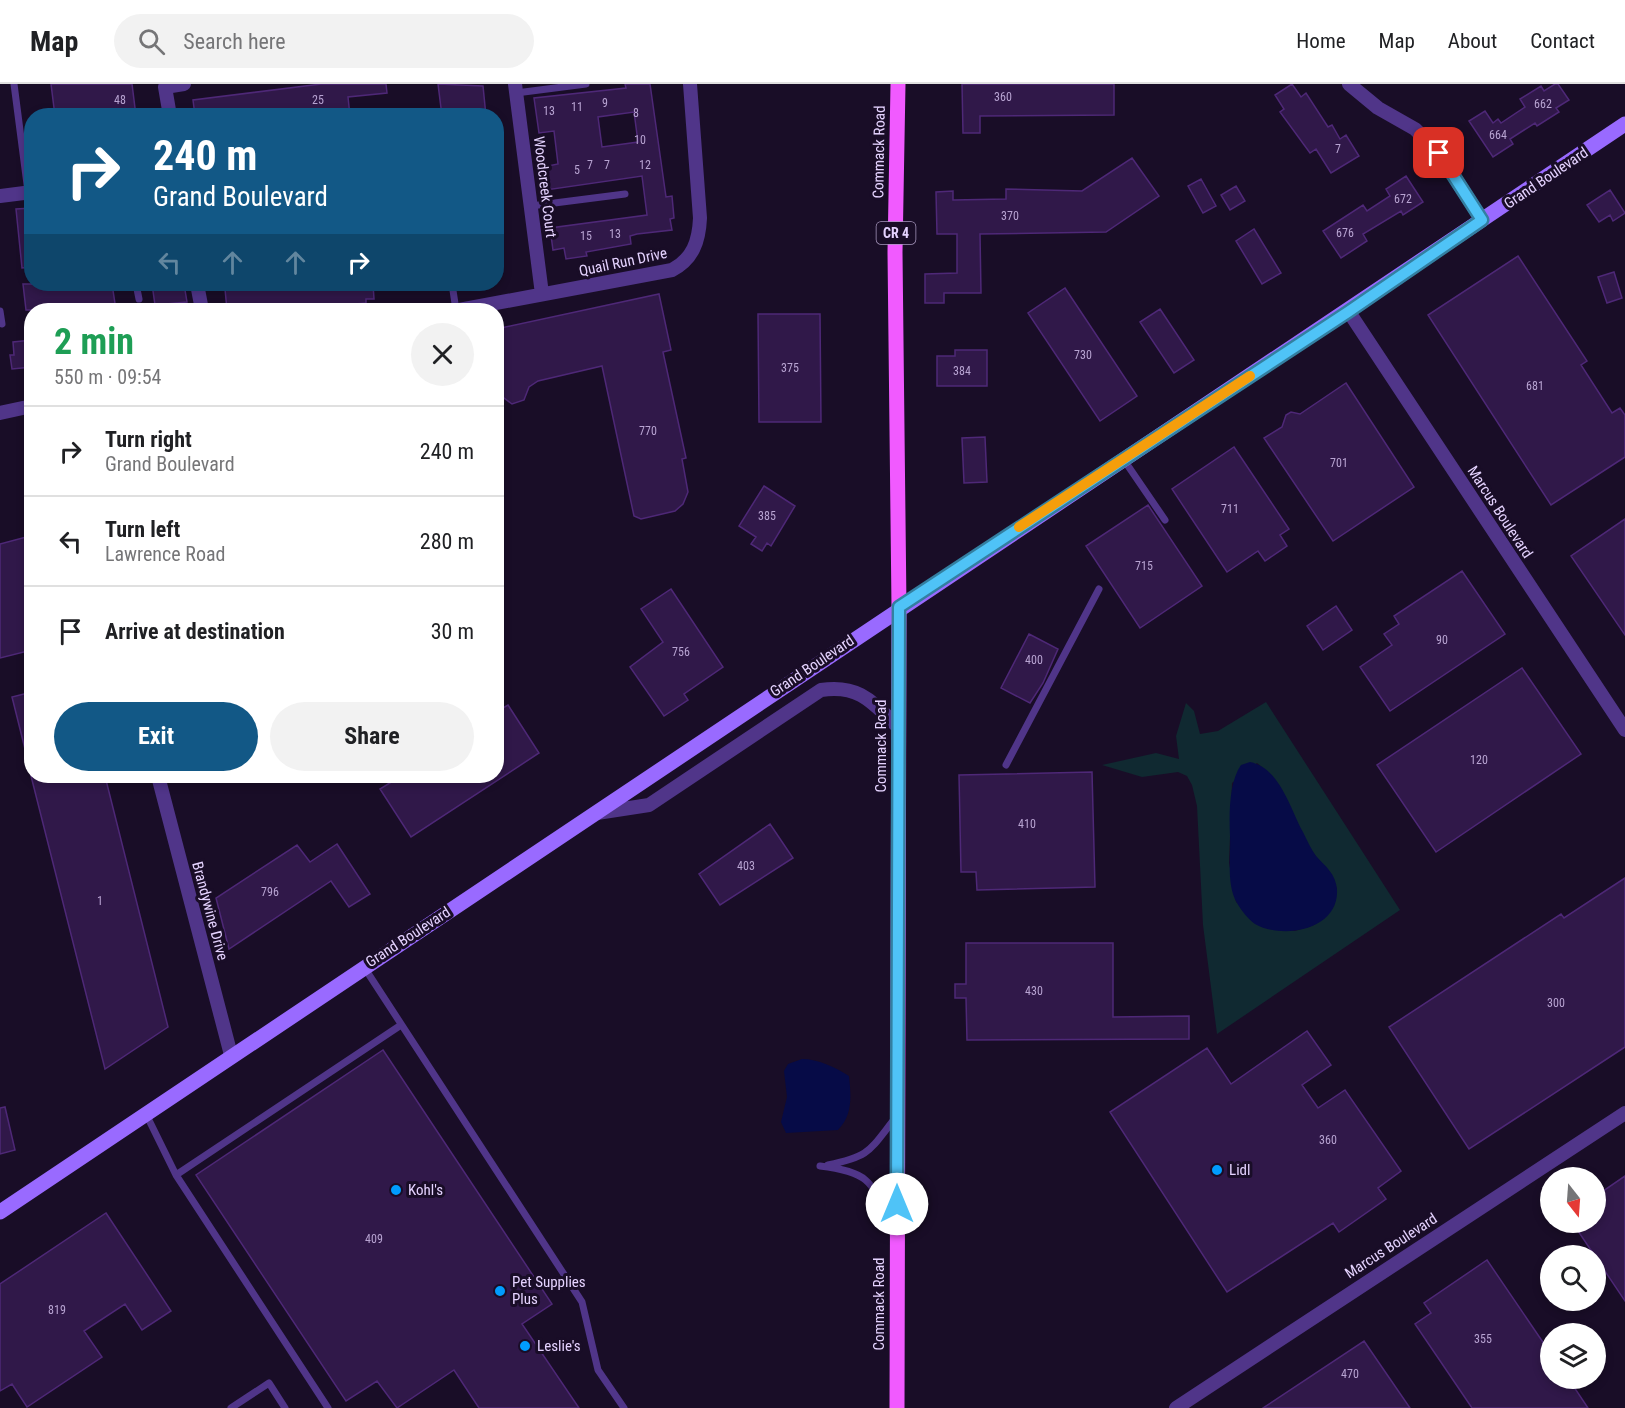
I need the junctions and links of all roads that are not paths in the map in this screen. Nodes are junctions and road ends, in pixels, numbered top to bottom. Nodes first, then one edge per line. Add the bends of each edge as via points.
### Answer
1 (14, 84) edge
2 (184, 84) edge
3 (586, 84) edge
4 (690, 84) edge
5 (898, 84) edge
6 (1349, 84) edge
7 (516, 89) edge
8 (169, 108) edge
9 (1625, 124) edge
10 (24, 152) edge
11 (24, 193) edge
12 (625, 194) dead end
13 (0, 196) edge
14 (531, 206) junction
15 (1482, 220) junction
16 (137, 291) edge
17 (542, 294) junction
18 (139, 299) dead end
19 (494, 303) edge
20 (0, 311) edge
21 (1348, 312) junction
22 (2, 324) dead end
23 (24, 408) edge
24 (0, 412) edge
25 (1124, 458) junction
26 (1165, 520) dead end
27 (1099, 589) dead end
28 (899, 607) junction
29 (899, 728) junction
30 (1625, 730) edge
31 (1006, 765) dead end
32 (160, 783) edge
33 (597, 813) junction
34 (364, 967) junction
35 (401, 1025) junction
36 (231, 1055) junction
37 (1625, 1113) edge
38 (146, 1114) junction
39 (897, 1115) junction
40 (176, 1175) junction
41 (0, 1212) edge
42 (897, 1241) junction
43 (231, 1408) edge
44 (285, 1408) edge
45 (328, 1408) edge
46 (624, 1408) edge
47 (897, 1408) edge
48 (1176, 1408) edge

1 - 10 lane
2 - 8 street via 165,87
3 - 7 lane
4 - 17 street, Quail Run Drive via 700,218 699,234 688,260 672,270
5 - 28 main road, Commack Road / CR 4 via 895,252
6 - 15 street via 1378,108 1415,129 1439,153
7 - 14 street, Woodcreek Court
9 - 15 street, Grand Boulevard
11 - 13 street
12 - 14 lane
14 - 17 street, Woodcreek Court
15 - 21 street, Grand Boulevard
16 - 18 lane
17 - 19 street, Quail Run Drive
20 - 22 lane
21 - 25 street, Grand Boulevard
21 - 30 street, Marcus Boulevard
23 - 24 street
25 - 26 lane
25 - 28 street, Grand Boulevard
27 - 31 lane
28 - 29 main road, Commack Road / CR 4
28 - 33 street, Grand Boulevard
29 - 33 street via 857,692 821,690 649,805
29 - 39 main road, Commack Road / CR 4
32 - 36 street, Brandywine Drive
33 - 34 street, Grand Boulevard
34 - 35 lane
34 - 36 street, Grand Boulevard
35 - 40 lane
35 - 46 lane via 582,1302 598,1370
36 - 38 street, Grand Boulevard
37 - 48 street, Marcus Boulevard
38 - 40 lane
38 - 41 street, Grand Boulevard
39 - 42 main road, Commack Road / CR 4
39 - 42 lane via 860,1158 820,1166 851,1170 868,1180
40 - 45 lane
42 - 47 main road, Commack Road / CR 4
43 - 44 lane via 269,1383

